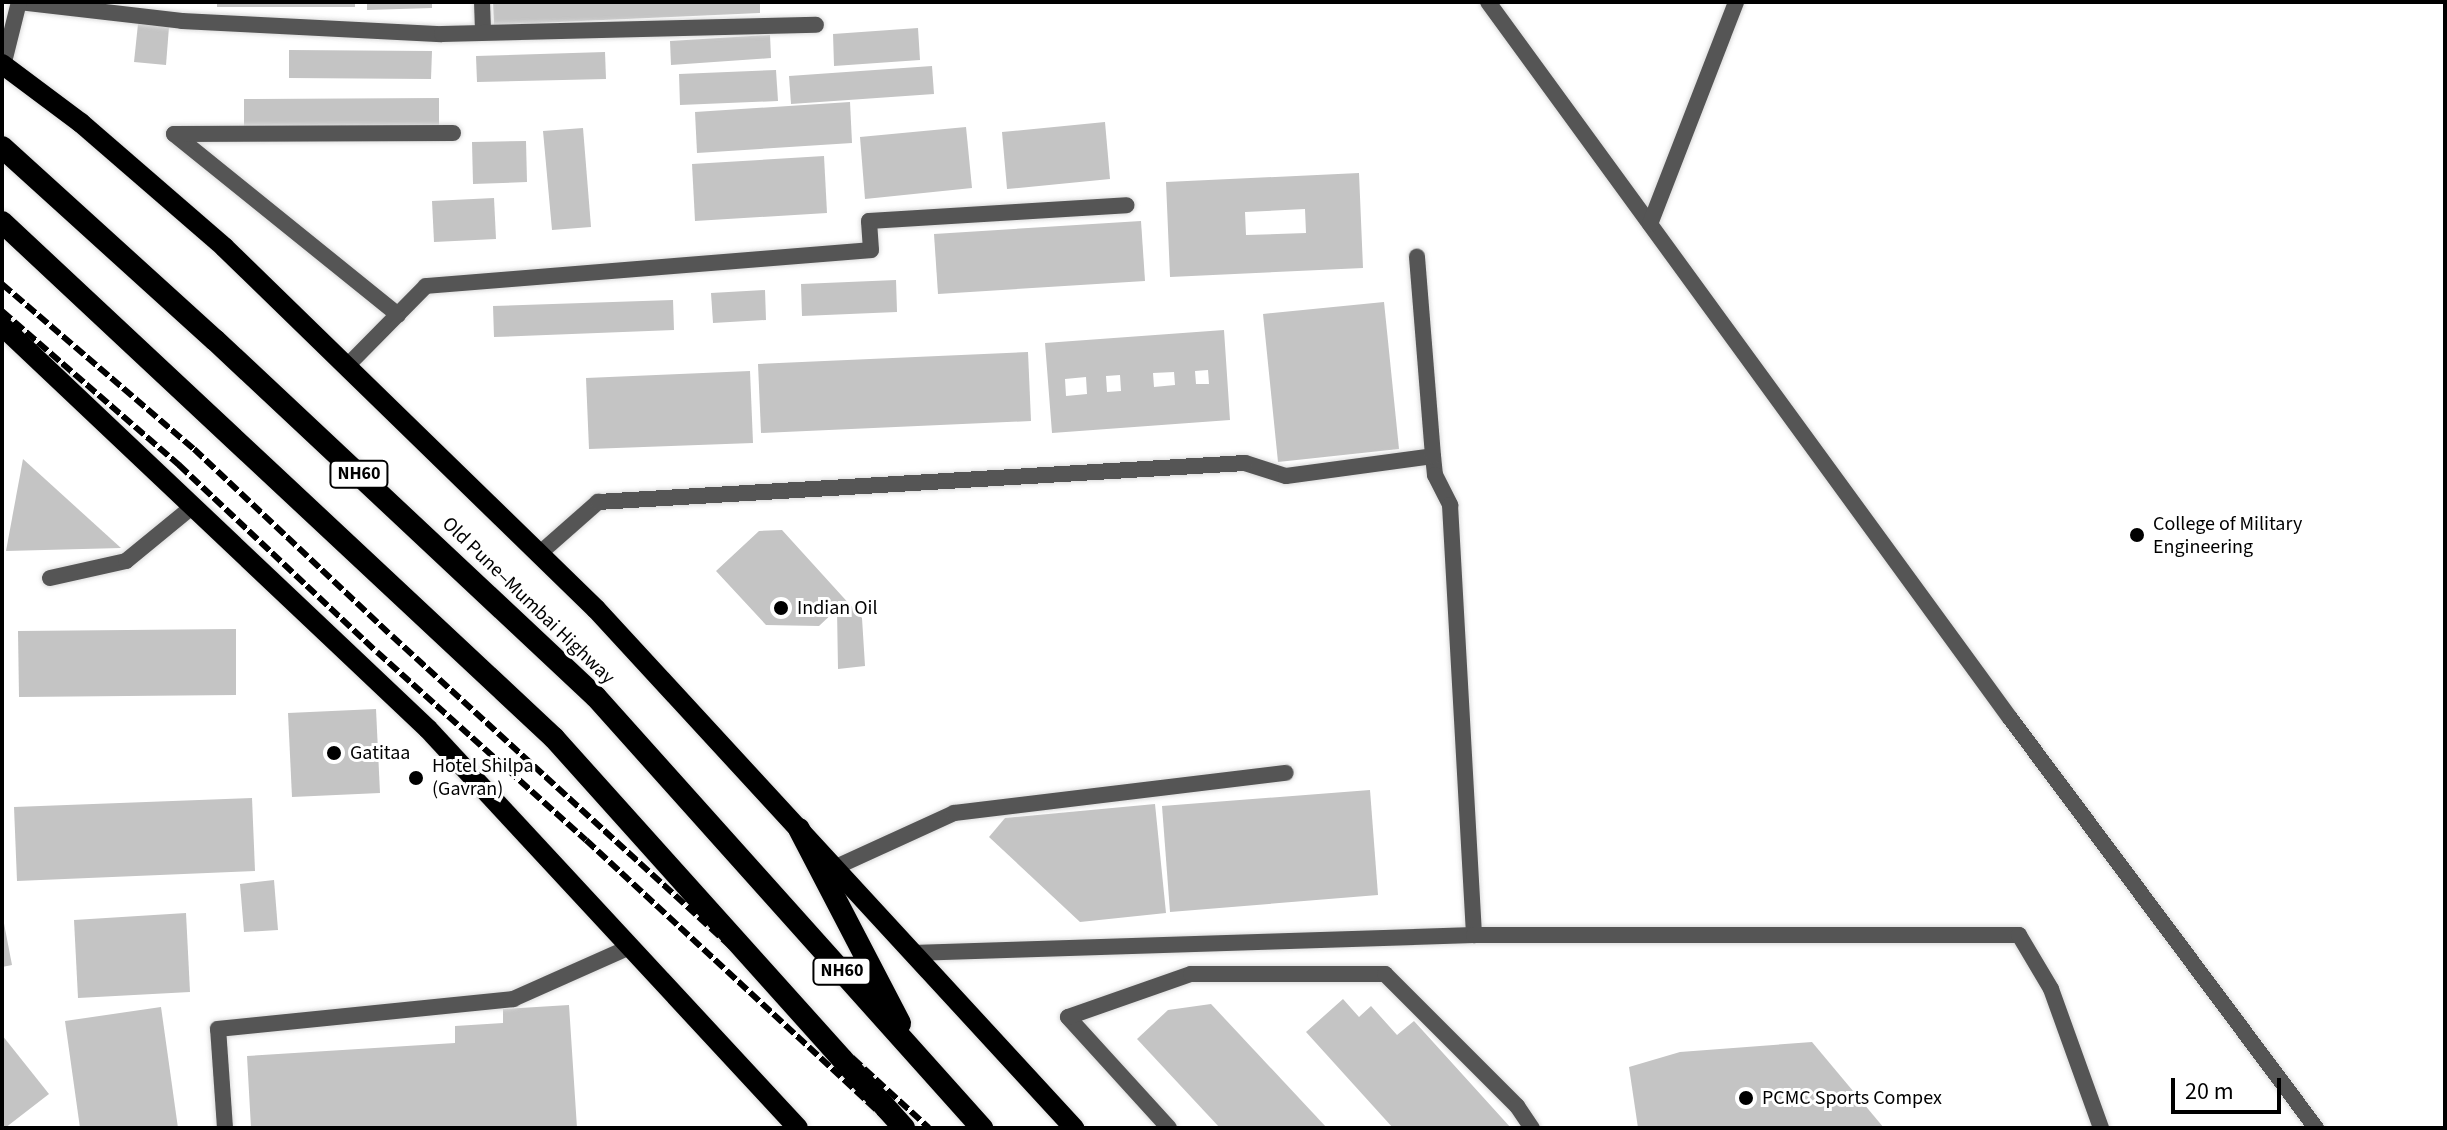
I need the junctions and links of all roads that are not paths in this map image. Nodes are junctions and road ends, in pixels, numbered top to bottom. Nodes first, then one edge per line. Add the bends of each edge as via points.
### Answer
1 (19, 2) edge
2 (482, 2) edge
3 (1488, 2) edge
4 (1736, 2) edge
5 (816, 25) dead end
6 (483, 32) junction
7 (3, 67) edge
8 (453, 133) dead end
9 (2, 147) edge
10 (1127, 205) dead end
11 (2, 222) edge
12 (1650, 224) junction
13 (1417, 257) dead end
14 (398, 315) junction
15 (2, 326) edge
16 (347, 366) junction
17 (1433, 456) junction
18 (192, 507) junction
19 (539, 554) junction
20 (50, 578) dead end
21 (1286, 773) dead end
22 (799, 829) junction
23 (834, 868) junction
24 (1474, 935) junction
25 (630, 947) junction
26 (912, 953) junction
27 (916, 1053) junction
28 (225, 1128) edge
29 (798, 1128) edge
30 (904, 1128) edge
31 (982, 1128) edge
32 (1074, 1128) edge
33 (1169, 1128) edge
34 (1532, 1128) edge
35 (2101, 1128) edge
36 (2316, 1128) edge

1 - 6 street via 182,21
1 - 7 street
2 - 6 street
3 - 12 street
4 - 12 street
5 - 6 street
7 - 16 main road via 81,123 224,247
8 - 14 street via 174,134
9 - 27 highway, Old Pune–Mumbai Highway / NH60 via 596,697
10 - 14 street via 869,221 871,250 426,286
11 - 30 highway, NH60 via 554,738
12 - 36 street
13 - 17 street
14 - 16 street
15 - 18 main road
16 - 19 main road
17 - 19 street via 1286,476 1245,463 598,502
17 - 24 street via 1435,475 1450,505
18 - 20 street via 126,561
18 - 25 main road via 428,729
19 - 22 main road
21 - 23 street via 954,813
22 - 23 main road
22 - 27 highway
23 - 26 main road
24 - 26 street
24 - 35 street via 2019,935 2051,989
25 - 28 street via 513,999 218,1029
25 - 29 main road
26 - 32 main road
27 - 31 highway, Old Pune–Mumbai Highway / NH60
33 - 34 street via 1068,1017 1191,974 1385,974 1517,1106

